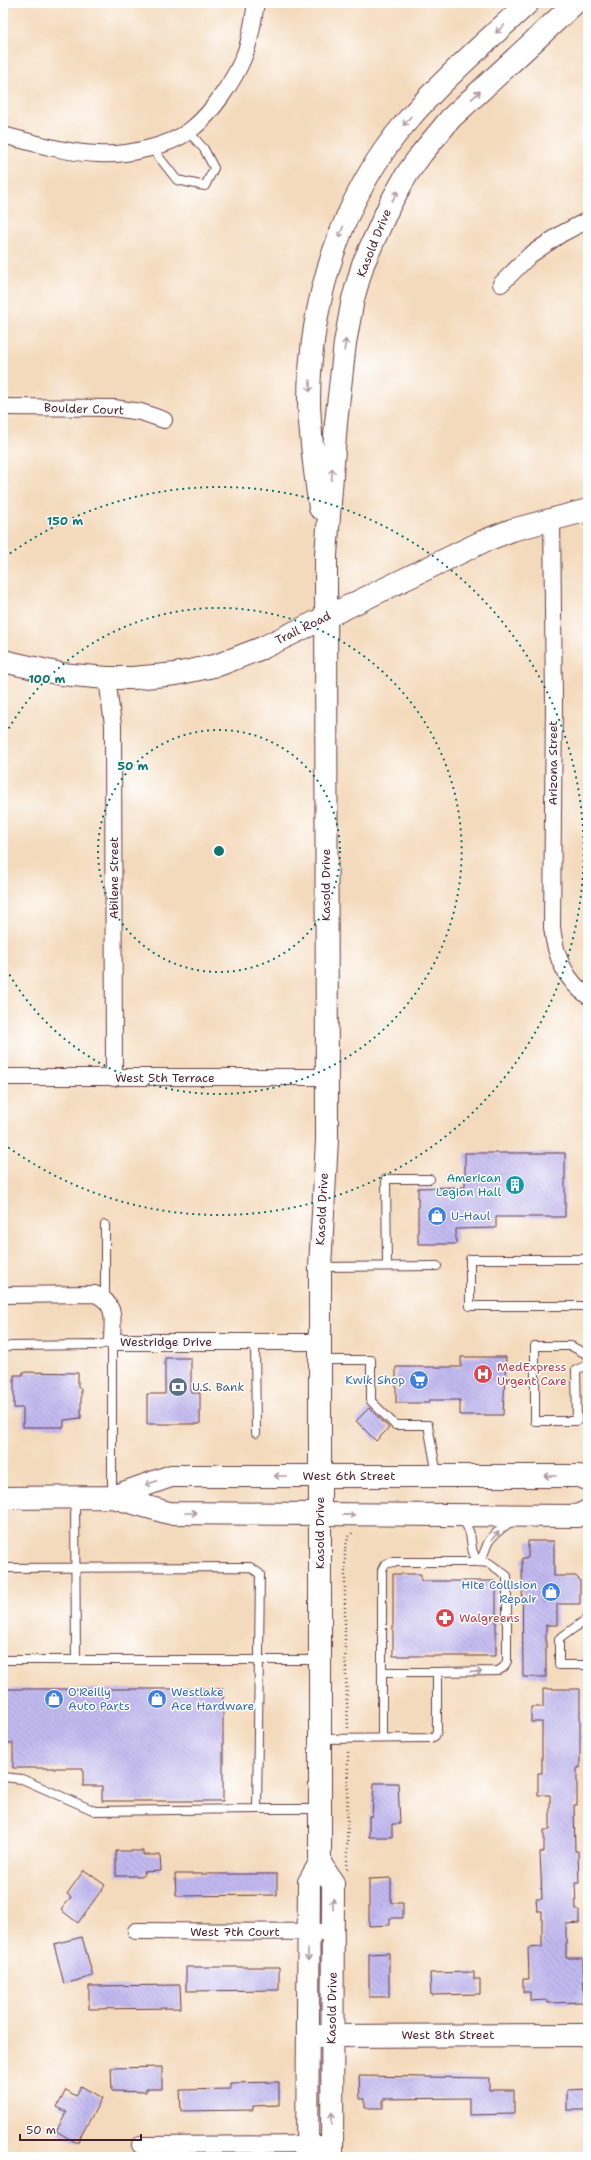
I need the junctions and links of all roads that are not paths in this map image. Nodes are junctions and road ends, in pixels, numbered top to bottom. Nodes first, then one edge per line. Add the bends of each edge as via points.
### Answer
1 (256, 3) edge
2 (528, 3) edge
3 (575, 3) edge
4 (188, 131) junction
5 (3, 135) edge
6 (152, 147) junction
7 (588, 220) edge
8 (502, 284) dead end
9 (3, 407) edge
10 (164, 420) dead end
11 (588, 510) edge
12 (552, 518) junction
13 (326, 555) junction
14 (326, 617) junction
15 (3, 661) edge
16 (107, 678) junction
17 (588, 996) edge
18 (327, 1077) junction
19 (3, 1078) edge
20 (114, 1078) junction
21 (430, 1179) dead end
22 (105, 1225) dead end
23 (588, 1259) edge
24 (387, 1266) junction
25 (437, 1266) dead end
26 (320, 1267) junction
27 (3, 1295) edge
28 (105, 1298) junction
29 (588, 1306) edge
30 (112, 1342) junction
31 (255, 1342) junction
32 (3, 1348) edge
33 (320, 1351) junction
34 (588, 1355) edge
35 (588, 1365) edge
36 (256, 1433) dead end
37 (320, 1476) junction
38 (437, 1476) junction
39 (588, 1479) edge
40 (75, 1497) junction
41 (112, 1497) junction
42 (3, 1498) edge
43 (588, 1511) edge
44 (320, 1514) junction
45 (459, 1515) junction
46 (520, 1516) junction
47 (478, 1562) junction
48 (3, 1568) edge
49 (76, 1568) junction
50 (588, 1618) edge
51 (3, 1660) edge
52 (76, 1660) junction
53 (259, 1660) junction
54 (320, 1660) junction
55 (588, 1666) edge
56 (382, 1672) junction
57 (437, 1672) junction
58 (382, 1738) junction
59 (320, 1739) junction
60 (3, 1777) edge
61 (257, 1809) junction
62 (320, 1809) junction
63 (320, 1863) junction
64 (136, 1931) dead end
65 (308, 1932) junction
66 (333, 1932) junction
67 (588, 2035) edge
68 (307, 2036) junction
69 (332, 2036) junction
70 (140, 2145) dead end
71 (307, 2150) edge
72 (332, 2150) edge

1 - 4 street via 244,56 235,74 206,115
2 -> 13 main road, Kasold Drive via 445,80 406,121 368,178 337,242 316,315 310,373 311,437
13 -> 3 main road, Kasold Drive via 345,343 353,299 363,264 376,233 407,174 451,118
4 - 6 street
4 - 6 lane via 204,149 214,168 205,186 177,180
5 - 6 street via 76,152 99,154 125,153
7 - 8 street via 530,255
9 - 10 street, Boulder Court via 114,408 141,412
11 - 12 main road, Trail Road
12 - 14 main road, Trail Road via 484,541
12 - 17 street, Arizona Street via 552,927 560,965 572,983
13 - 14 main road, Kasold Drive
14 - 16 main road, Trail Road via 262,648 218,665 176,674
14 - 18 main road, Kasold Drive
15 - 16 main road, Trail Road via 61,674
16 - 20 street, Abilene Street via 113,725
18 - 20 street, West 5th Terrace
18 - 26 main road, Kasold Drive via 327,1140
19 - 20 street, West 5th Terrace
21 - 24 lane via 386,1179
22 - 28 lane
23 - 29 lane via 470,1259 470,1306
24 - 25 lane
24 - 26 lane
26 - 33 main road, Kasold Drive
27 - 28 street via 95,1294
28 - 30 street, Westridge Drive via 112,1310
30 - 31 street, Westridge Drive
30 - 32 lane via 99,1345
30 - 41 lane
31 - 33 street, Westridge Drive
31 - 36 lane
33 - 37 main road, Kasold Drive
33 - 38 lane via 371,1360 371,1400 395,1425 428,1425
34 - 35 lane via 571,1346 535,1346 535,1421 577,1421 576,1370
37 - 38 main road, West 6th Street
37 -> 41 main road, West 6th Street via 171,1476
37 - 44 main road, Kasold Drive
39 -> 38 main road, West 6th Street via 579,1476
40 - 41 main road, West 6th Street
40 - 42 main road, West 6th Street
40 - 49 lane
41 -> 44 main road, West 6th Street via 169,1513
43 - 46 main road, West 6th Street via 577,1516
44 -> 45 main road, West 6th Street
44 - 54 main road, Kasold Drive
45 - 46 main road, West 6th Street
45 - 47 lane via 470,1529 472,1553
47 -> 46 lane via 486,1554 486,1546 491,1539
47 - 56 lane via 385,1564 382,1570
57 -> 47 lane via 498,1671 507,1661 507,1576 489,1563
48 - 49 lane
49 - 52 lane
49 - 53 lane via 250,1567 260,1574
50 - 55 lane via 559,1639 559,1666
51 - 52 lane
52 - 53 lane
53 - 54 lane
53 - 61 lane
54 - 59 main road, Kasold Drive
56 - 57 lane
56 - 58 lane
57 - 58 lane via 435,1736
58 - 59 lane
59 - 62 main road, Kasold Drive
60 - 61 lane via 22,1779 95,1811
61 - 62 lane
62 - 63 main road, Kasold Drive
63 - 65 main road, Kasold Drive via 308,1882
66 -> 63 main road, Kasold Drive via 333,1882
64 - 65 street, West 7th Court
65 - 66 street, West 7th Court
65 -> 68 main road, Kasold Drive
66 - 69 main road, Kasold Drive
67 - 69 main road, West 8th Street
68 - 69 main road, West 8th Street
68 - 71 main road, Kasold Drive
72 -> 69 main road, Kasold Drive
70 - 71 street
71 - 72 street

